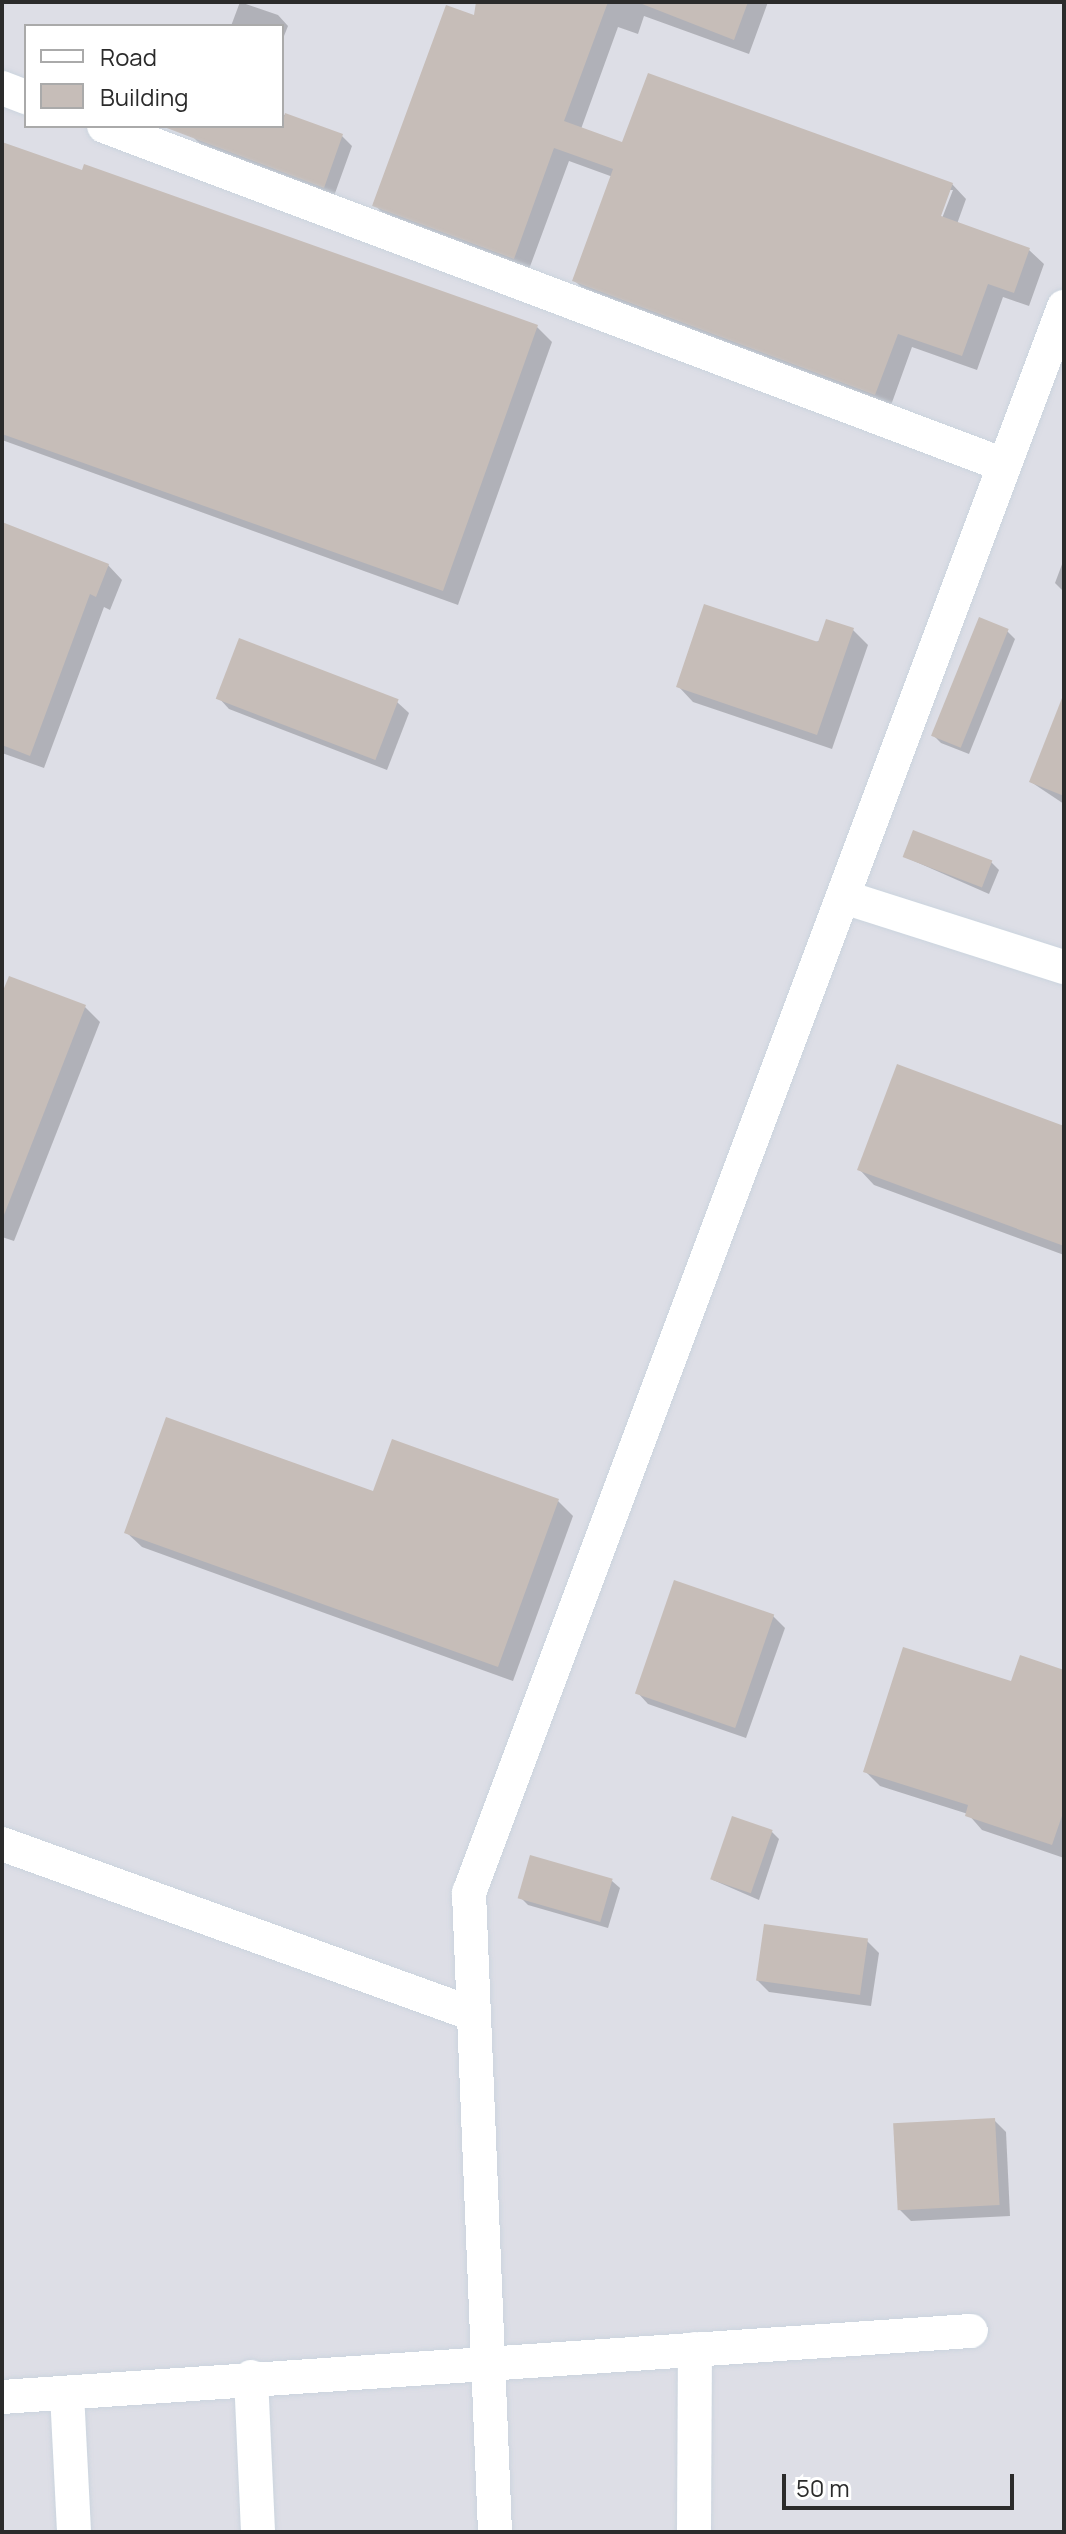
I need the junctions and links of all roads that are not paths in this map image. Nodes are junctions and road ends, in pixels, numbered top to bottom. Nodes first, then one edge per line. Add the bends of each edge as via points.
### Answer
1 (2, 88) edge
2 (24, 96) edge
3 (109, 128) edge
4 (1064, 307) edge
5 (1004, 465) junction
6 (844, 897) junction
7 (1064, 967) edge
8 (2, 1844) edge
9 (473, 2014) junction
10 (971, 2331) dead end
11 (695, 2349) junction
12 (487, 2362) junction
13 (251, 2377) junction
14 (67, 2393) junction
15 (2, 2397) edge
16 (74, 2532) edge
17 (258, 2532) edge
18 (495, 2532) edge
19 (694, 2532) edge

1 - 2 street
3 - 5 street
4 - 5 street
5 - 6 street
6 - 7 street
6 - 9 street via 469,1893
8 - 9 street
9 - 12 street
10 - 11 street
11 - 12 street
11 - 19 street
12 - 13 street
12 - 18 street
13 - 14 street
13 - 17 street
14 - 15 street
14 - 16 street

